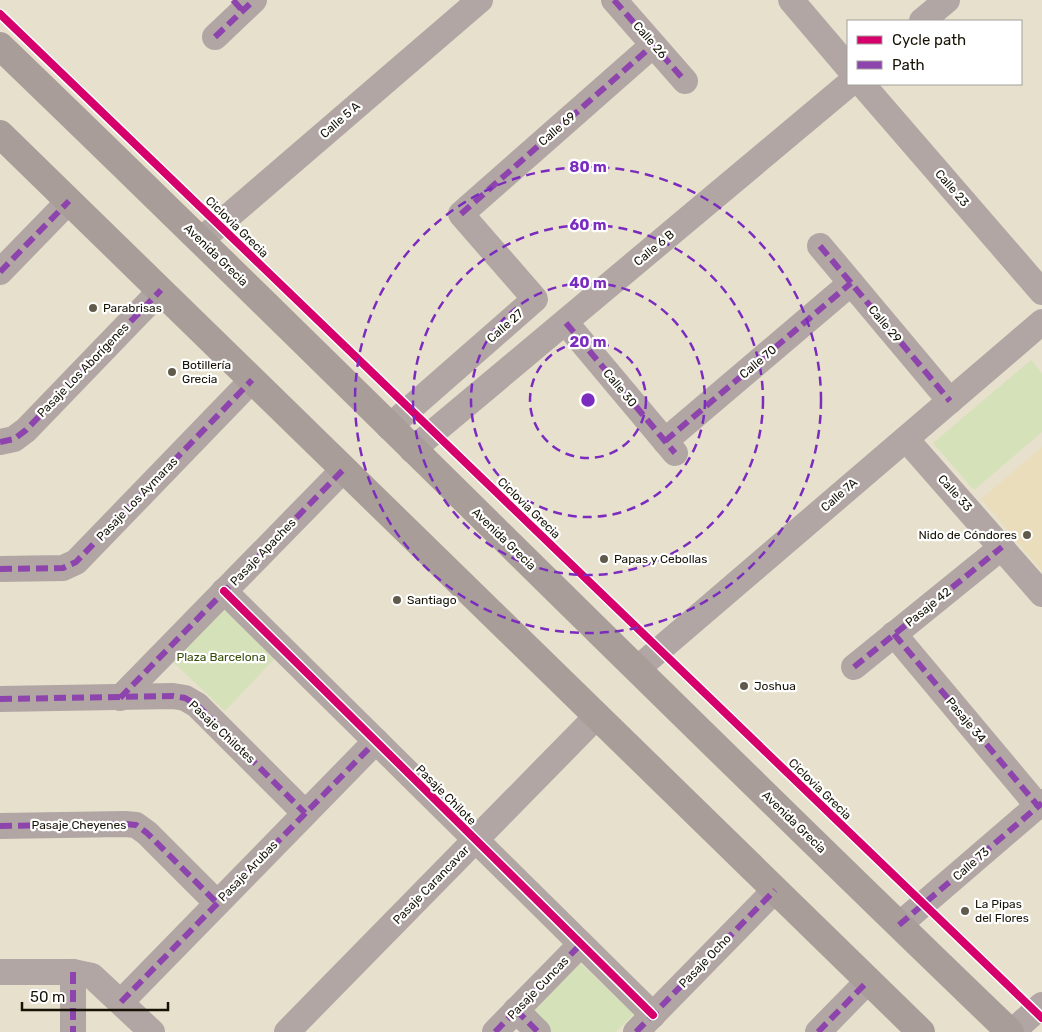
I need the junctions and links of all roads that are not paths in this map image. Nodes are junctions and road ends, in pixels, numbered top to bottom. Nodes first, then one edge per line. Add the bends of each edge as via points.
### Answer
1 (480, 0) edge
2 (614, 0) edge
3 (791, 0) edge
4 (947, 0) edge
5 (243, 3) edge
6 (923, 20) edge
7 (215, 37) dead end
8 (653, 45) junction
9 (0, 46) edge
10 (847, 66) edge
11 (685, 81) dead end
12 (848, 85) edge
13 (863, 85) edge
14 (0, 134) edge
15 (69, 201) junction
16 (461, 214) joint
17 (201, 240) junction
18 (820, 246) dead end
19 (0, 272) edge
20 (851, 283) junction
21 (161, 290) junction
22 (1042, 292) edge
23 (1042, 322) edge
24 (566, 323) junction
25 (252, 380) junction
26 (950, 401) junction
27 (390, 427) junction
28 (906, 438) junction
29 (0, 442) edge
30 (670, 447) joint
31 (412, 450) junction
32 (343, 470) junction
33 (1002, 547) junction
34 (0, 569) edge
35 (224, 591) junction
36 (1042, 594) edge
37 (894, 634) junction
38 (854, 667) dead end
39 (638, 670) junction
40 (120, 698) junction
41 (0, 699) edge
42 (596, 717) junction
43 (376, 741) junction
44 (1040, 804) edge
45 (305, 813) junction
46 (0, 826) edge
47 (476, 840) junction
48 (775, 890) junction
49 (217, 903) junction
50 (899, 924) junction
51 (581, 944) junction
52 (0, 972) edge
53 (73, 972) junction
54 (868, 981) junction
55 (121, 1002) junction
56 (1042, 1006) edge
57 (516, 1010) junction
58 (644, 1023) edge
59 (73, 1032) edge
60 (152, 1032) edge
61 (288, 1032) edge
62 (495, 1032) edge
63 (538, 1032) edge
64 (818, 1032) edge
65 (921, 1032) edge
66 (1011, 1032) edge

1 - 17 street, Calle 5 A
2 - 8 street, Calle 26
3 - 10 street
4 - 6 street
5 - 7 street
8 - 11 street, Calle 26
8 - 16 street, Calle 69
9 - 17 main road, Avenida Grecia
12 - 24 street, Calle 6 B
13 - 22 street, Calle 23
14 - 15 main road
15 - 19 street
15 - 21 main road
16 - 27 street, Calle 27 via 536,299
17 - 27 main road, Avenida Grecia
18 - 20 street, Calle 29
20 - 26 street, Calle 29
20 - 30 street, Calle 70
21 - 25 main road
21 - 29 street, Pasaje Los Aborígenes via 21,434
23 - 26 street, Calle 7A
24 - 30 street, Calle 30
24 - 31 street, Calle 6 B
25 - 32 main road
25 - 34 street, Pasaje Los Aymaras via 76,562 63,568
26 - 28 street, Calle 7A
27 - 31 main road, Avenida Grecia
28 - 33 street, Calle 33
28 - 39 street, Calle 7A
31 - 39 main road, Avenida Grecia
32 - 35 street, Pasaje Apaches
32 - 42 main road
33 - 36 street, Calle 33
33 - 37 street, Pasaje 42
35 - 40 street, Pasaje Apaches
35 - 43 street, Pasaje Chilote
37 - 38 street, Pasaje 42
37 - 44 street, Pasaje 34
39 - 50 main road, Avenida Grecia
40 - 41 street
40 - 45 street, Pasaje Chilotes via 179,696 191,701
42 - 47 street, Pasaje Carancavar
42 - 48 main road
43 - 45 street, Pasaje Arubas
43 - 47 street, Pasaje Chilote
44 - 50 street, Calle 73
45 - 49 street, Pasaje Arubas
46 - 49 street, Pasaje Cheyenes via 136,825
47 - 51 street, Pasaje Chilote
47 - 61 street, Pasaje Carancavar
48 - 54 main road
48 - 58 street, Pasaje Ocho
49 - 55 street, Pasaje Arubas
50 - 66 main road, Avenida Grecia
51 - 57 street, Pasaje Cuncas
51 - 58 street, Pasaje Chilote
52 - 53 street
53 - 55 street via 92,976
53 - 59 street
54 - 64 street
54 - 65 main road
55 - 60 street
56 - 66 street
57 - 62 street, Pasaje Cuncas
57 - 63 street

